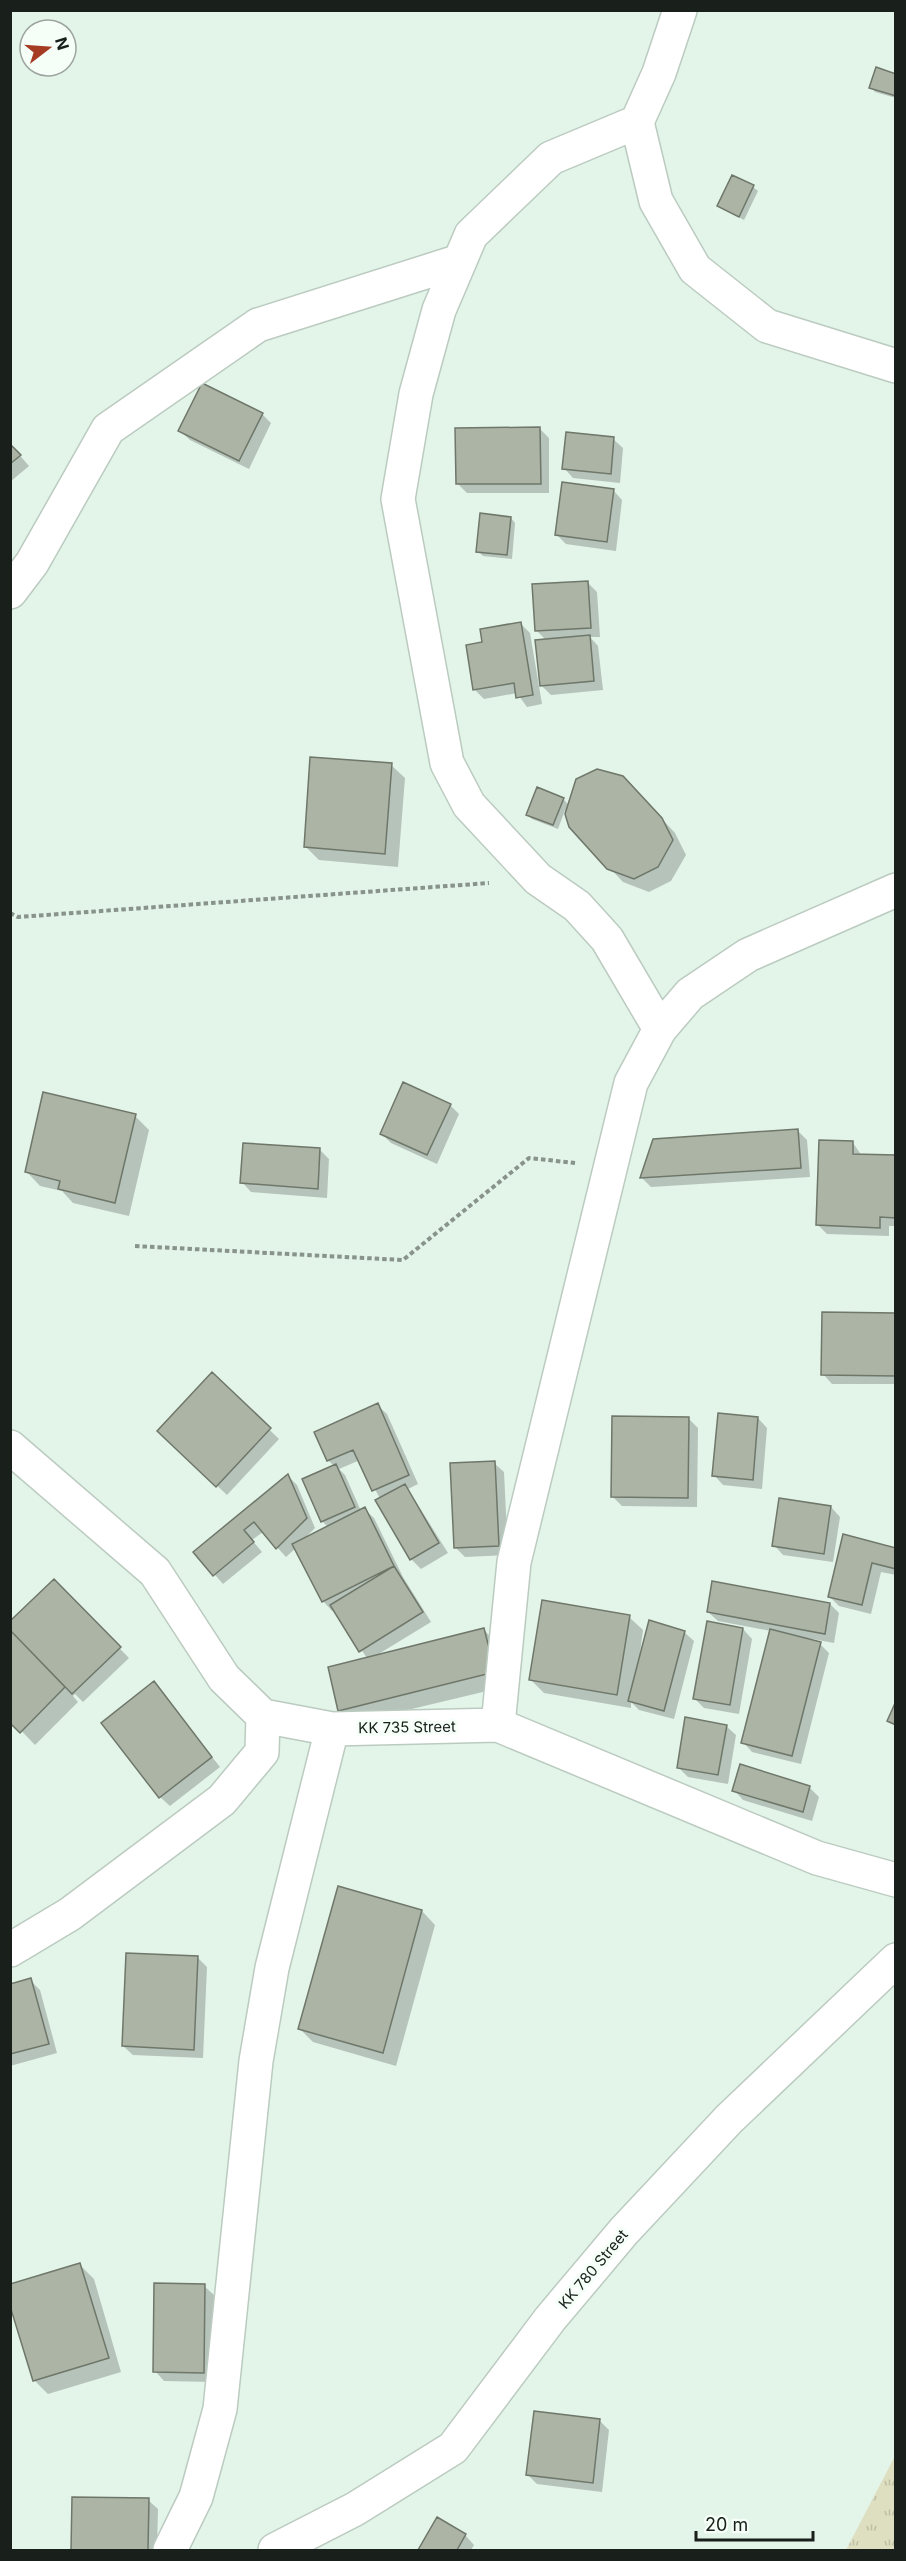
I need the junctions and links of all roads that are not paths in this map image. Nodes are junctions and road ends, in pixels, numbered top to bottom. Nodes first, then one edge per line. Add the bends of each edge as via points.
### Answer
1 (680, 10) edge
2 (637, 122) junction
3 (460, 261) junction
4 (896, 366) edge
5 (10, 592) edge
6 (896, 890) edge
7 (660, 1029) junction
8 (15, 1460) edge
9 (262, 1716) junction
10 (498, 1725) junction
11 (332, 1729) junction
12 (896, 1880) edge
13 (10, 1950) edge
14 (896, 1960) edge
15 (170, 2550) edge
16 (276, 2550) edge

1 - 2 street
2 - 3 street via 551,158 471,235
2 - 4 street via 656,201 695,269 766,327
3 - 5 street via 258,325 108,429 32,562
3 - 7 street via 439,310 416,394 398,499 447,763 469,805 538,879 577,906 607,939
6 - 7 street via 748,955 690,994
7 - 10 street via 632,1083 514,1562
8 - 9 street via 155,1572 224,1678
9 - 11 street, KK 735 Street
9 - 13 street via 262,1752 222,1800 70,1914
10 - 11 street, KK 735 Street
10 - 12 street, KK 735 Street via 817,1858
11 - 15 street via 272,1968 256,2061 220,2409 196,2497
14 - 16 street, KK 780 Street via 729,2119 624,2231 550,2319 453,2448 355,2509

